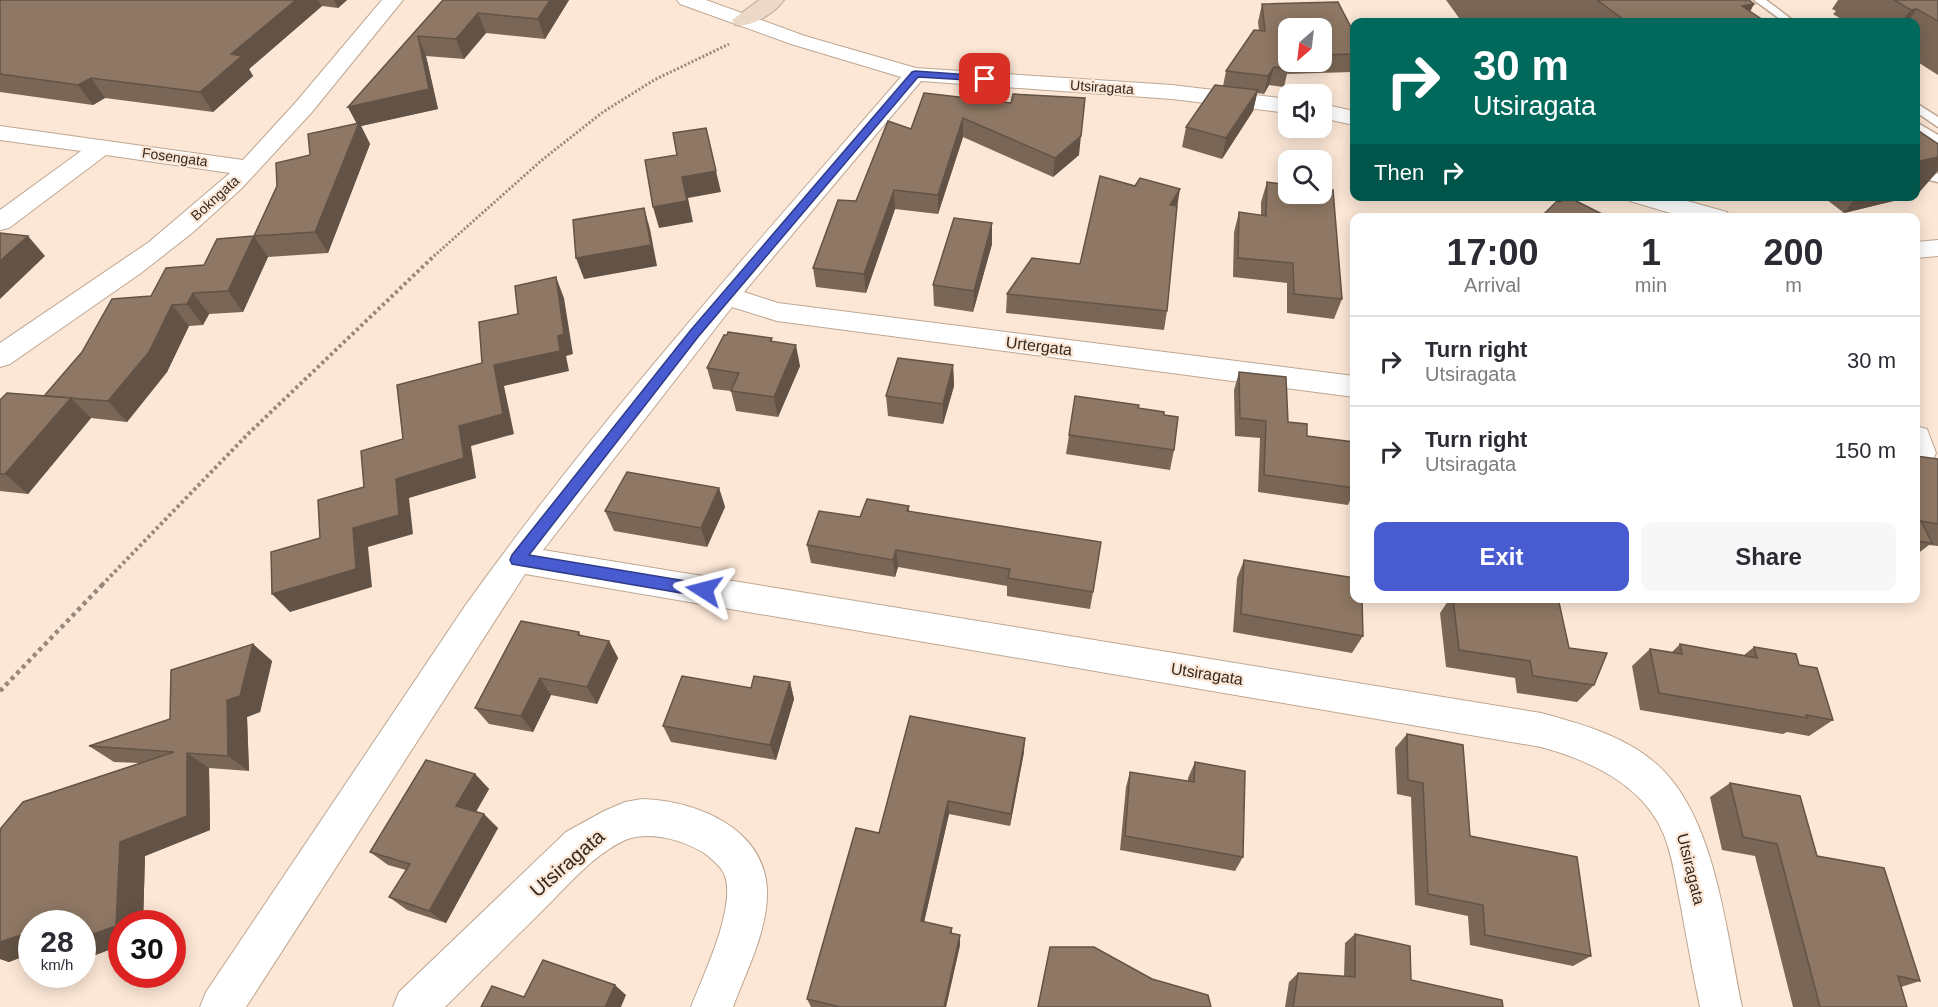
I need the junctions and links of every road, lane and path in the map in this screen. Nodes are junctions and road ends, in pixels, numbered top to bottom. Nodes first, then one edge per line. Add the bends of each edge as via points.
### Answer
1 (393, 0) edge
2 (687, 0) edge
3 (773, 0) edge
4 (1759, 0) edge
5 (1784, 18) edge
6 (751, 23) junction
7 (915, 74) junction
8 (1278, 105) edge
9 (1920, 111) edge
10 (1332, 113) edge
11 (1350, 117) edge
12 (1938, 123) edge
13 (1920, 129) edge
14 (0, 133) edge
15 (1938, 141) edge
16 (102, 147) junction
17 (248, 168) junction
18 (1920, 170) edge
19 (1938, 178) edge
20 (1657, 201) edge
21 (1700, 213) edge
22 (0, 222) edge
23 (1938, 248) edge
24 (1920, 250) edge
25 (726, 296) junction
26 (0, 357) edge
27 (1350, 386) edge
28 (517, 560) junction
29 (0, 691) edge
30 (221, 1007) edge
31 (414, 1007) edge
32 (712, 1007) edge
33 (1721, 1007) edge

1 - 17 street, Bokngata via 286,130
2 - 6 street
3 - 6 street
4 - 5 lane
6 - 7 street, Utsiragata
6 - 29 path via 731,43 654,80 603,112 437,253 248,434
7 - 8 street, Utsiragata via 1172,92
7 - 25 street
9 - 12 lane
10 - 11 street
13 - 15 lane
14 - 16 street, Fosengata
16 - 17 street, Fosengata
16 - 22 street
17 - 26 street, Bokngata via 207,207 109,284
18 - 19 lane
20 - 21 street
23 - 24 street
25 - 27 street, Urtergata via 777,312
25 - 28 street
28 - 30 street
28 - 33 street, Utsiragata via 1541,730 1582,741 1625,763 1656,789 1679,823 1691,858
31 - 32 street, Utsiragata via 580,846 609,826 641,818 678,822 712,834 736,853 740,863 747,883 746,912

